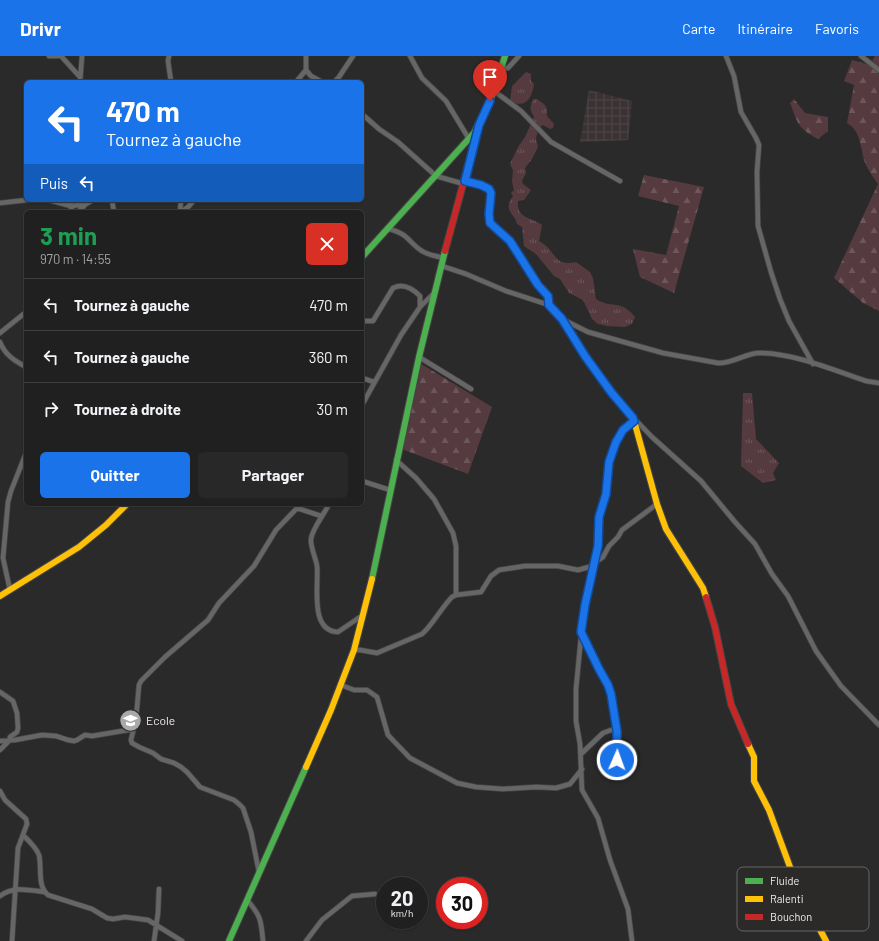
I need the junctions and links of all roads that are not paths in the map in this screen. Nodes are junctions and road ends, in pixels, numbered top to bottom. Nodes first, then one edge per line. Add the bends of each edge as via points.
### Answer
1 (49, 56) edge
2 (58, 56) edge
3 (61, 56) edge
4 (82, 56) edge
5 (169, 56) edge
6 (306, 56) edge
7 (353, 56) edge
8 (410, 56) edge
9 (505, 56) edge
10 (518, 56) edge
11 (726, 56) edge
12 (861, 56) edge
13 (501, 69) junction
14 (306, 70) junction
15 (879, 70) edge
16 (80, 80) edge
17 (171, 80) edge
18 (298, 80) edge
19 (318, 80) edge
20 (335, 80) edge
21 (494, 91) junction
22 (364, 116) edge
23 (479, 125) junction
24 (469, 139) junction
25 (436, 176) junction
26 (620, 181) dead end
27 (464, 183) junction
28 (24, 200) edge
29 (56, 202) edge
30 (70, 202) edge
31 (90, 202) edge
32 (192, 202) edge
33 (0, 203) edge
34 (86, 204) junction
35 (71, 206) junction
36 (72, 210) edge
37 (80, 210) edge
38 (184, 210) edge
39 (389, 228) junction
40 (364, 255) edge
41 (443, 258) junction
42 (442, 266) junction
43 (435, 292) junction
44 (549, 305) junction
45 (420, 307) junction
46 (24, 314) edge
47 (562, 319) junction
48 (364, 321) edge
49 (0, 333) edge
50 (0, 342) edge
51 (419, 358) junction
52 (813, 364) junction
53 (24, 366) edge
54 (364, 379) edge
55 (374, 382) junction
56 (879, 383) edge
57 (471, 389) dead end
58 (364, 401) edge
59 (633, 419) junction
60 (24, 458) edge
61 (396, 460) junction
62 (364, 482) edge
63 (390, 490) junction
64 (657, 504) junction
65 (125, 506) edge
66 (328, 506) edge
67 (297, 508) joint
68 (321, 516) junction
69 (595, 563) junction
70 (10, 590) junction
71 (456, 595) junction
72 (0, 596) edge
73 (363, 615) junction
74 (581, 632) junction
75 (354, 650) junction
76 (341, 685) junction
77 (0, 692) edge
78 (879, 725) edge
79 (134, 729) junction
80 (617, 731) junction
81 (0, 741) edge
82 (9, 741) junction
83 (0, 750) edge
84 (581, 754) junction
85 (582, 769) junction
86 (616, 771) dead end
87 (0, 791) edge
88 (22, 835) junction
89 (790, 867) edge
90 (259, 872) junction
91 (15, 889) junction
92 (159, 889) dead end
93 (44, 892) junction
94 (375, 894) dead end
95 (0, 896) edge
96 (247, 900) junction
97 (156, 926) junction
98 (821, 931) edge
99 (12, 941) edge
100 (154, 941) edge
101 (182, 941) edge
102 (229, 941) edge
103 (263, 941) edge
104 (306, 941) edge
105 (632, 941) edge
106 (826, 941) edge

1 - 2 street
3 - 16 street
4 - 16 street
5 - 17 street
6 - 14 street
7 - 20 street
8 - 24 street via 422,78 446,101
9 - 13 street
10 - 13 street via 508,68
11 - 52 street via 734,76 741,112 759,145 758,226 780,299
12 - 15 street
13 - 21 street
14 - 18 street
14 - 19 street
21 - 23 street
21 - 26 street via 521,111 551,142
22 - 25 street
23 - 24 street
23 - 27 street
24 - 25 street
25 - 27 street
25 - 39 street
27 - 41 street
27 - 44 street via 481,185 489,189 490,223 510,241 548,296
28 - 33 street
29 - 35 street
30 - 35 street
31 - 34 street
32 - 38 street
34 - 35 street
34 - 37 street
35 - 36 street
39 - 40 street
39 - 41 street via 405,236 425,253
41 - 42 street
42 - 43 street
42 - 44 street
43 - 45 street
43 - 51 street
44 - 47 street
45 - 48 street via 420,296 414,290 397,286 392,288 372,320
45 - 55 street
46 - 49 street
47 - 52 street via 595,334 663,353 718,364 757,352 780,354
47 - 59 street via 585,356
50 - 53 street via 7,354
51 - 57 street
51 - 61 street
52 - 56 street
54 - 55 street
55 - 58 street
59 - 64 street
59 - 69 street via 616,442 609,462 606,494 599,517
59 - 78 street via 701,481 755,544 788,596 816,651 841,686
60 - 70 street via 8,502 3,558
61 - 63 street
61 - 71 street via 434,499 453,533 456,546
62 - 63 street
63 - 73 street
64 - 69 street via 622,530
64 - 89 street via 666,529 704,588 731,704 754,758 754,781 769,810
65 - 70 street via 80,547
66 - 68 street
67 - 68 street
67 - 79 street via 276,530 254,566 219,603 208,620 141,681
68 - 73 street via 311,540 317,566 321,622 328,629 338,632
69 - 71 street via 583,570 525,566 498,570 481,592
69 - 74 street
70 - 72 street
71 - 75 street via 447,602 422,634 377,653
73 - 75 street
74 - 80 street via 608,685
74 - 84 street via 576,721
75 - 76 street
76 - 85 street via 354,690 367,690 377,696 388,735 405,754 457,783 503,789 556,788 570,784
76 - 90 street
77 - 82 street via 13,701 17,713 17,732
79 - 82 street via 85,736 74,741 42,734
79 - 90 street via 132,743 174,763 187,772 200,787 234,800 243,808
80 - 84 street via 611,730 603,734
80 - 86 street
81 - 82 street
82 - 83 street
84 - 85 street
85 - 105 street via 582,790 598,818 628,910
87 - 88 street via 5,800 26,819 27,824
88 - 91 street via 18,848
88 - 93 street via 38,855
90 - 96 street
91 - 93 street
91 - 95 street
91 - 99 street
92 - 97 street
93 - 97 street via 107,918 142,918
94 - 104 street via 352,896 322,920
96 - 102 street
96 - 103 street via 259,916
97 - 100 street
97 - 101 street
98 - 106 street

